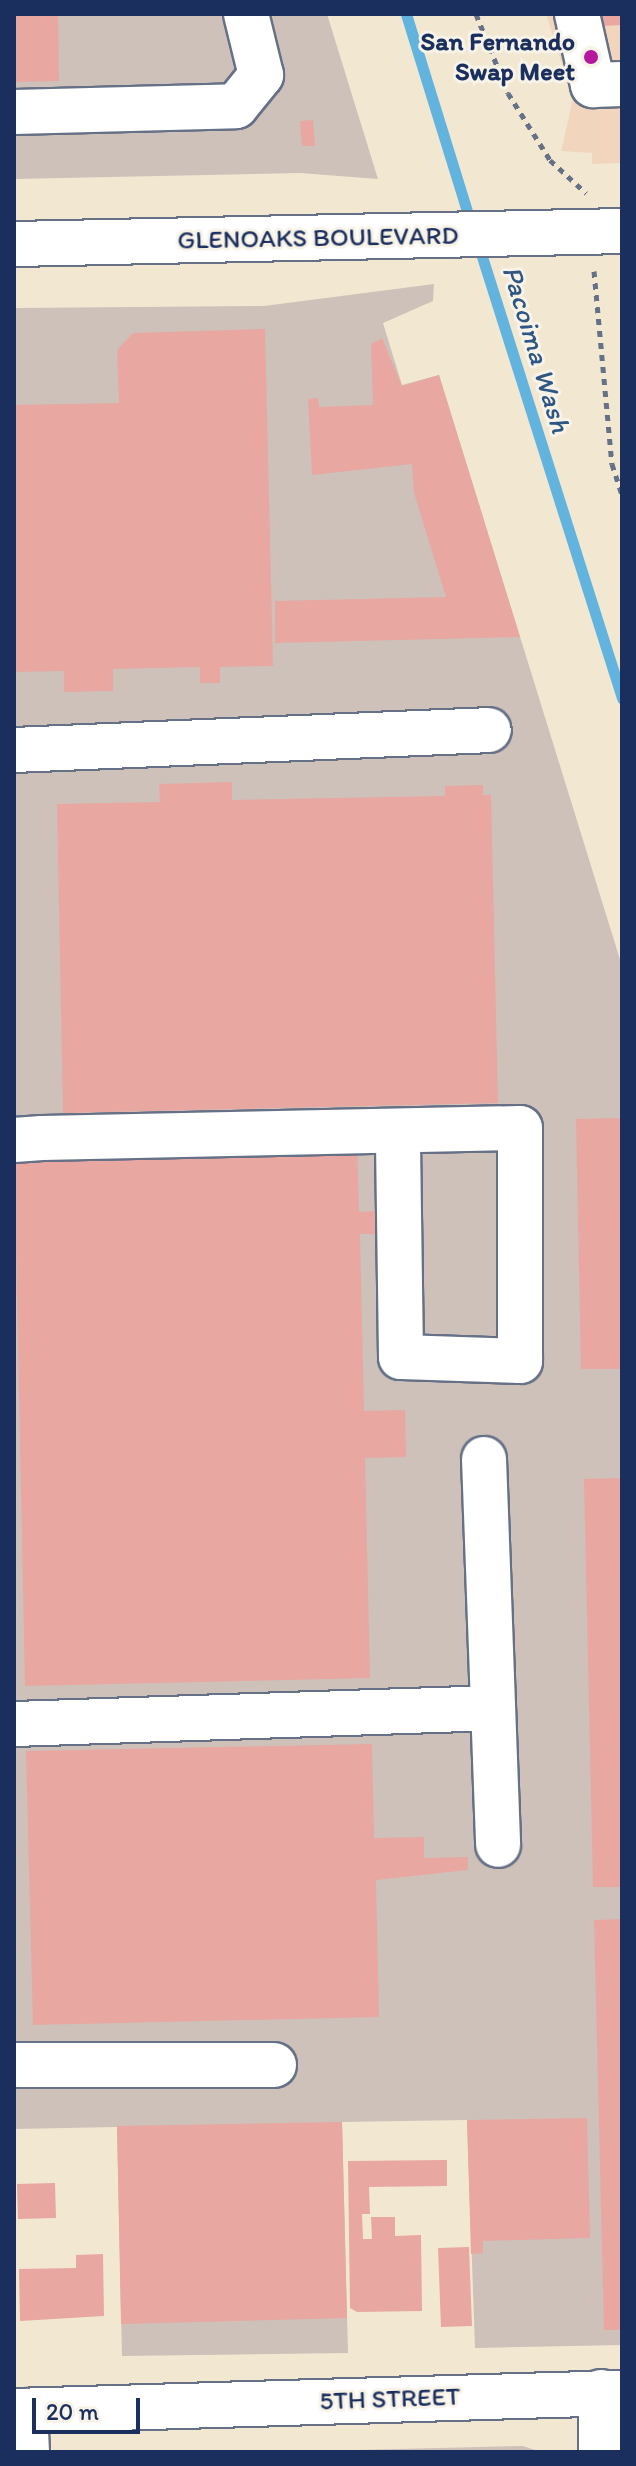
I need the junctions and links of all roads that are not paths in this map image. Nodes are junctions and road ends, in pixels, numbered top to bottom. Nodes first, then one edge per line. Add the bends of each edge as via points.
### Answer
1 (246, 14) edge
2 (577, 14) edge
3 (622, 84) edge
4 (14, 112) edge
5 (14, 129) edge
6 (622, 231) edge
7 (14, 244) edge
8 (489, 730) dead end
9 (14, 750) edge
10 (398, 1131) junction
11 (14, 1140) edge
12 (484, 1459) dead end
13 (492, 1708) junction
14 (14, 1724) edge
15 (498, 1845) dead end
16 (14, 2065) edge
17 (274, 2065) dead end
18 (611, 2392) edge
19 (22, 2425) edge
20 (601, 2452) edge

1 - 4 street via 261,75 236,106
2 - 3 street via 593,85
4 - 5 street
6 - 7 street, GLENOAKS BOULEVARD
8 - 9 street
10 - 10 street via 520,1128 520,1361 401,1357
10 - 11 street
12 - 13 street
13 - 14 street
13 - 15 street
16 - 17 street
18 - 19 street, 5TH STREET
18 - 20 street

